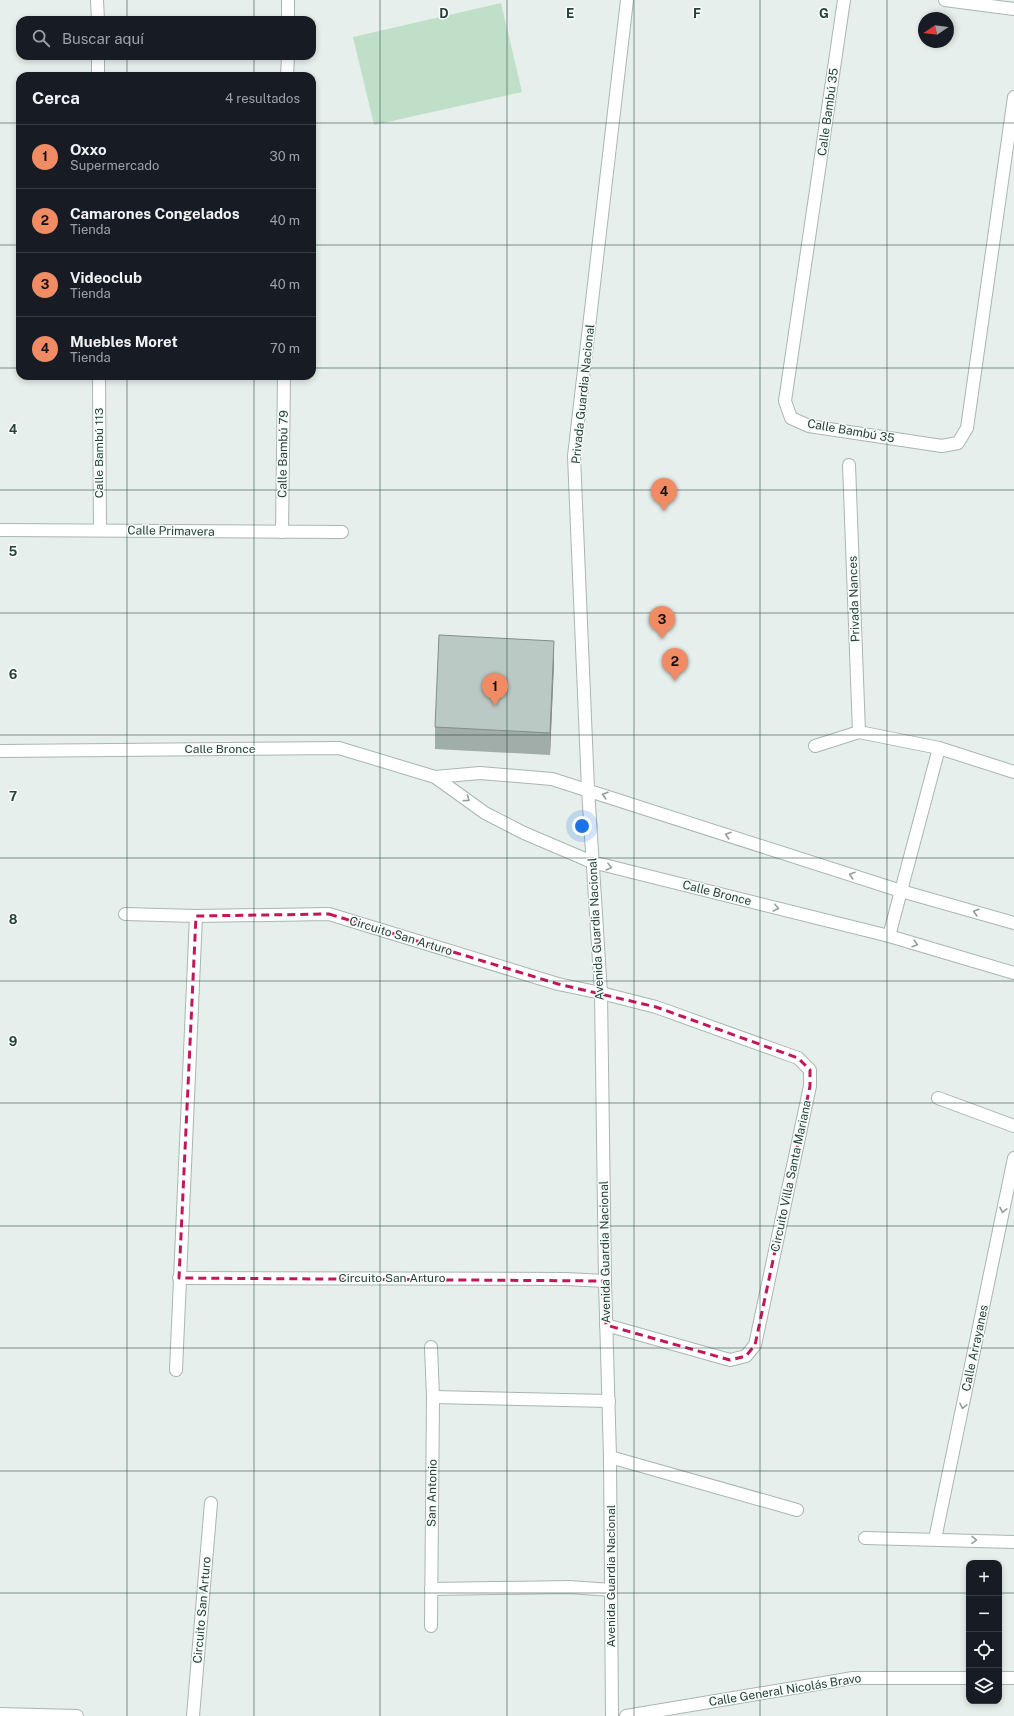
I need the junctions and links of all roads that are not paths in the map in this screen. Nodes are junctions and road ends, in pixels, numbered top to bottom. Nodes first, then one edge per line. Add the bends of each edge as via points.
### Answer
1 (98, 0) edge
2 (288, 0) edge
3 (627, 0) edge
4 (844, 0) edge
5 (945, 0) edge
6 (1014, 9) edge
7 (98, 16) edge
8 (288, 16) edge
9 (98, 60) edge
10 (288, 60) edge
11 (98, 72) edge
12 (287, 72) edge
13 (1014, 97) edge
14 (99, 380) edge
15 (284, 380) edge
16 (848, 466) dead end
17 (0, 530) edge
18 (100, 530) junction
19 (282, 532) junction
20 (342, 532) dead end
21 (859, 732) junction
22 (815, 746) dead end
23 (939, 748) junction
24 (0, 750) edge
25 (1014, 772) edge
26 (435, 777) junction
27 (588, 789) junction
28 (592, 862) junction
29 (901, 891) junction
30 (125, 914) dead end
31 (196, 916) junction
32 (1014, 923) edge
33 (889, 936) junction
34 (1014, 973) edge
35 (601, 993) junction
36 (938, 1098) dead end
37 (1014, 1126) edge
38 (1014, 1158) edge
39 (179, 1278) junction
40 (605, 1281) junction
41 (606, 1325) junction
42 (430, 1347) dead end
43 (176, 1370) dead end
44 (433, 1397) junction
45 (608, 1401) junction
46 (610, 1457) junction
47 (212, 1503) dead end
48 (796, 1510) dead end
49 (865, 1538) dead end
50 (935, 1539) junction
51 (1014, 1542) edge
52 (431, 1589) junction
53 (610, 1590) junction
54 (431, 1626) dead end
55 (966, 1678) edge
56 (1002, 1678) edge
57 (1014, 1678) edge
58 (0, 1714) edge
59 (77, 1716) edge
60 (192, 1716) edge
61 (612, 1716) edge
62 (626, 1716) edge

1 - 7 street
2 - 8 street
3 - 27 street, Privada Guardia Nacional via 574,456
4 - 13 street, Calle Bambú 35 via 785,401 791,418 809,426 942,446 958,443 967,428
5 - 6 street
9 - 11 street
10 - 12 street
14 - 18 street, Calle Bambú 113
15 - 19 street, Calle Bambú 79
16 - 21 street, Privada Nances
17 - 18 street, Calle Primavera
18 - 19 street, Calle Primavera
19 - 20 street, Calle Primavera
21 - 22 street
21 - 23 street
23 - 25 street
23 - 29 street
24 - 26 street, Calle Bronce via 339,748
26 - 27 street, Calle Bronce via 480,773 552,779
26 -> 28 street, Calle Bronce via 485,812 524,833
27 - 28 street, Avenida Guardia Nacional
29 -> 27 street, Calle Bronce
28 -> 33 street, Calle Bronce
28 - 35 street, Avenida Guardia Nacional
32 -> 29 street, Calle Bronce
29 - 33 street
30 - 31 street, Circuito San Arturo
31 - 35 street, Circuito San Arturo via 329,914 558,984
31 - 39 street
33 -> 34 street, Calle Bronce
35 - 40 street, Avenida Guardia Nacional
35 - 41 street, Circuito Villa Santa Mariana via 656,1007 798,1058 810,1070 810,1086 755,1345 746,1356 730,1360
36 - 37 street
38 -> 50 street, Calle Arrayanes
39 - 40 street, Circuito San Arturo
39 - 43 street
40 - 41 street, Avenida Guardia Nacional
41 - 45 street, Avenida Guardia Nacional
42 - 44 street, San Antonio
44 - 45 street
44 - 52 street, San Antonio
45 - 46 street, Avenida Guardia Nacional
46 - 48 street
46 - 53 street, Avenida Guardia Nacional
47 - 60 street, Circuito San Arturo
49 - 50 street
50 -> 51 street
52 - 53 street via 570,1587
52 - 54 street, San Antonio
53 - 61 street, Avenida Guardia Nacional
55 - 62 street, Calle General Nicolás Bravo via 853,1678
56 - 57 street
58 - 59 street

